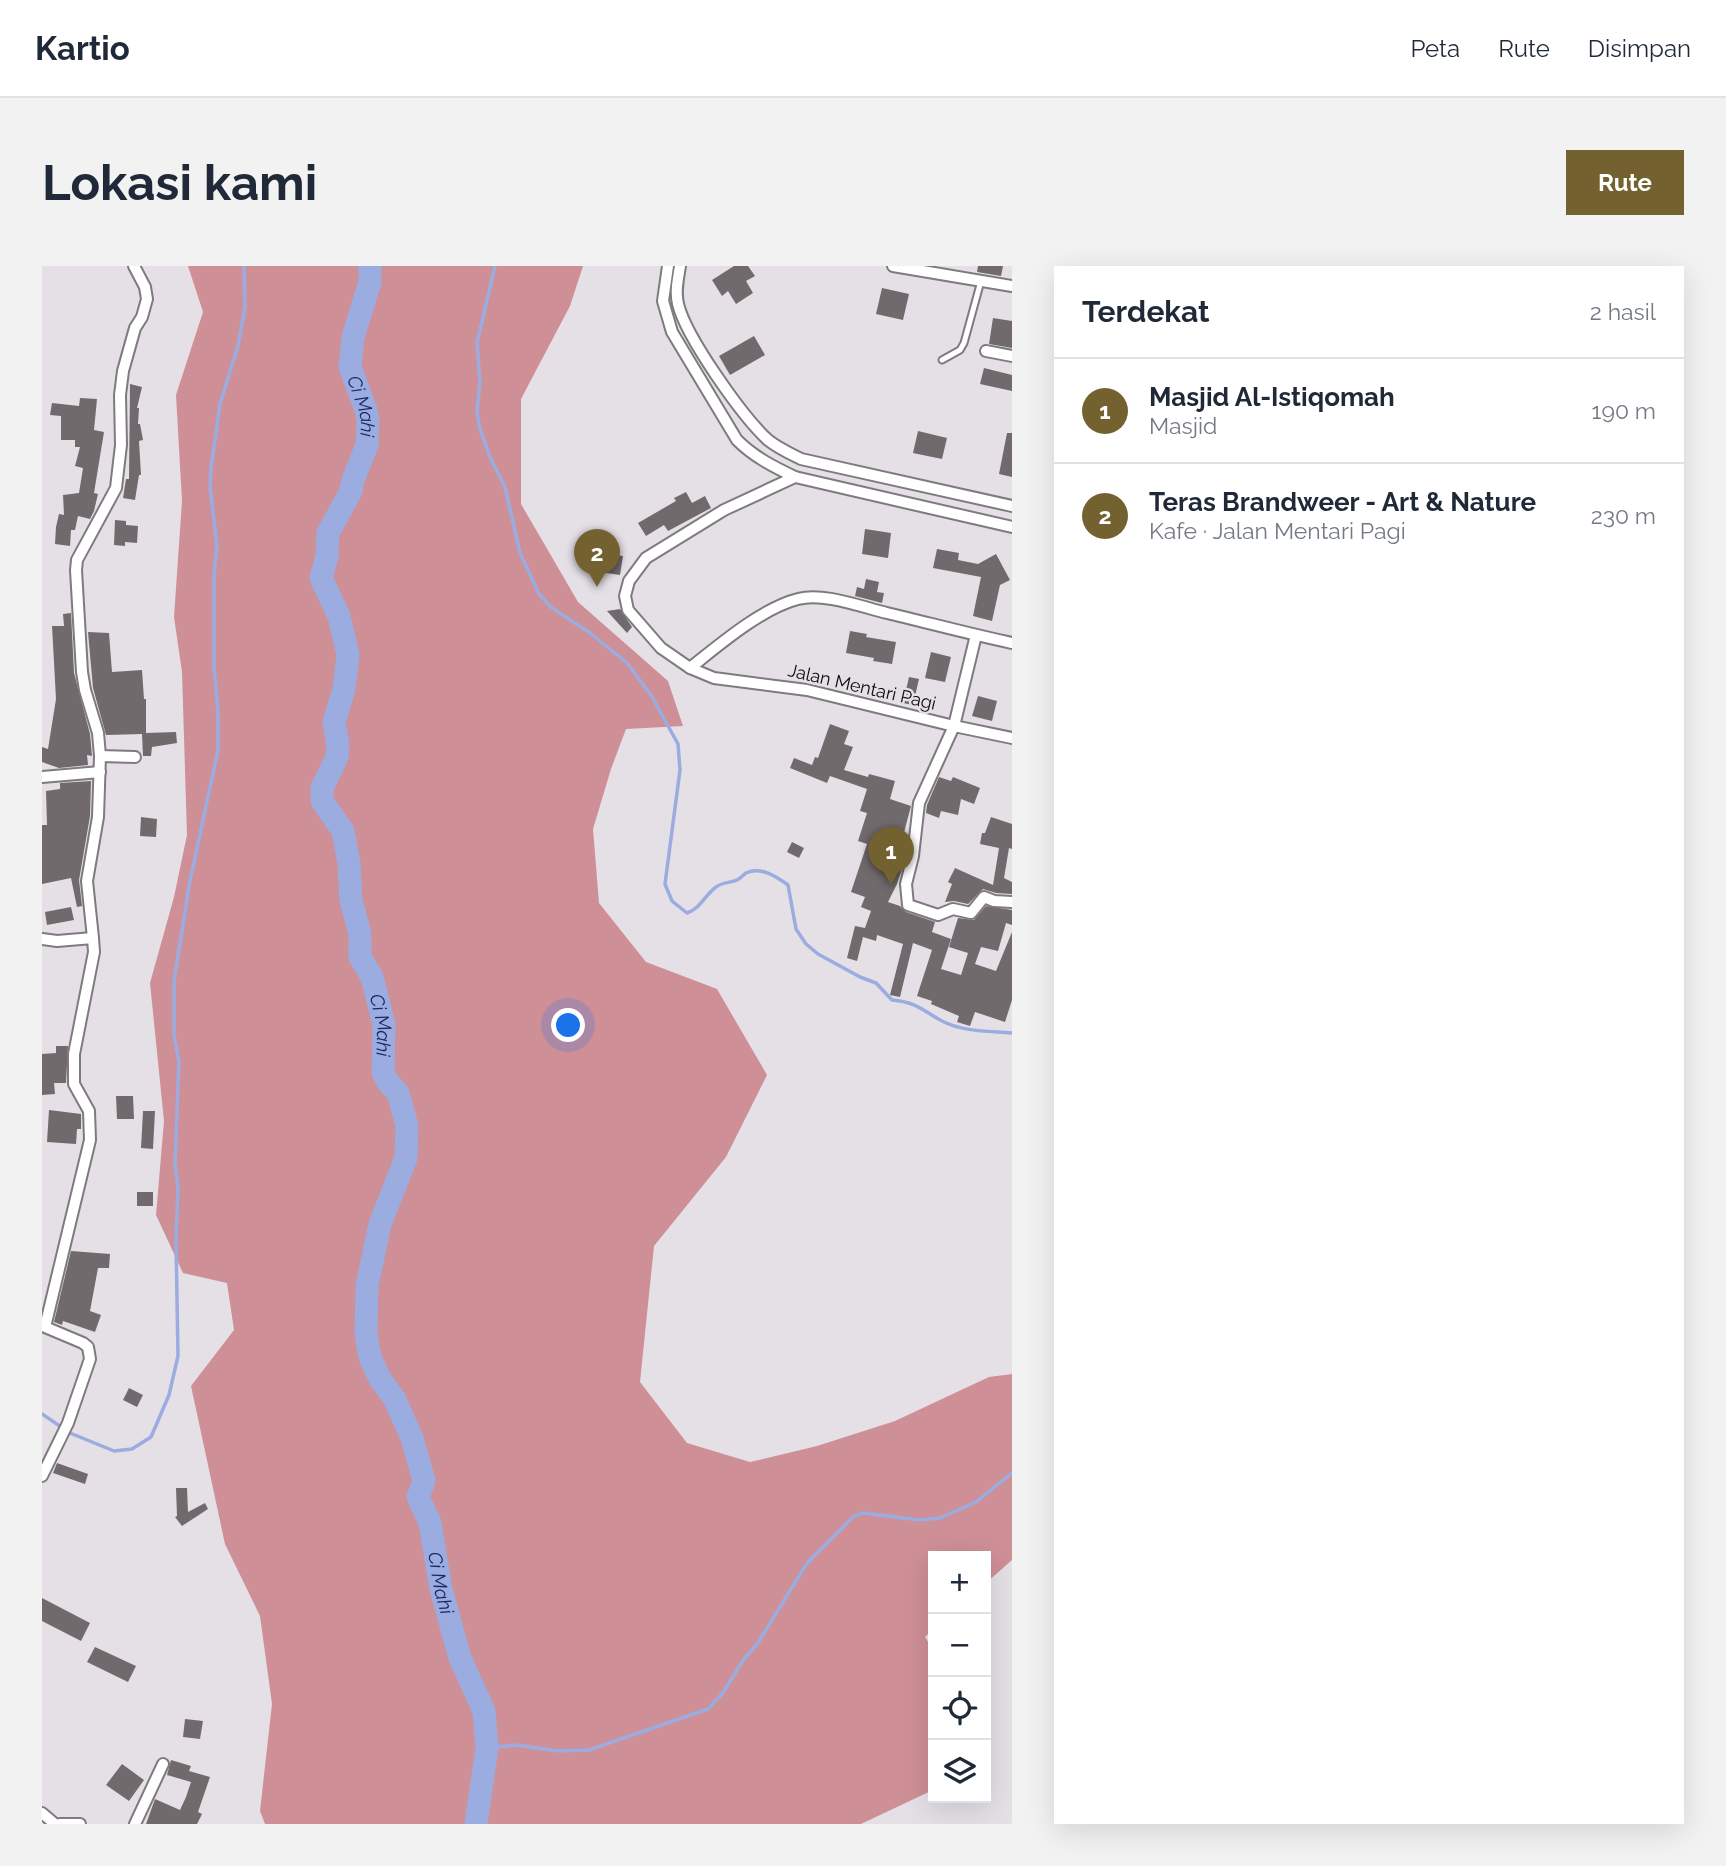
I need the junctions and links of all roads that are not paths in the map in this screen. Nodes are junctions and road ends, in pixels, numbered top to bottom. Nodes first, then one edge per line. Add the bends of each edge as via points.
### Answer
1 (134, 266) edge
2 (668, 266) edge
3 (680, 266) edge
4 (893, 266) edge
5 (981, 281) junction
6 (1012, 286) edge
7 (681, 313) junction
8 (666, 317) junction
9 (986, 351) dead end
10 (1012, 356) edge
11 (942, 360) dead end
12 (795, 477) junction
13 (1012, 506) edge
14 (1012, 527) edge
15 (976, 635) junction
16 (1012, 643) edge
17 (690, 668) junction
18 (954, 726) junction
19 (1012, 738) edge
20 (100, 756) junction
21 (135, 757) dead end
22 (100, 772) junction
23 (42, 777) edge
24 (1012, 902) edge
25 (93, 938) junction
26 (42, 939) edge
27 (44, 1326) edge
28 (42, 1476) edge
29 (163, 1764) dead end
30 (42, 1813) edge
31 (58, 1824) edge
32 (80, 1824) edge
33 (135, 1824) edge

1 - 20 street via 147,299 123,370 116,488 76,570 82,672
2 - 8 street via 663,301
3 - 7 street via 676,287
4 - 5 street
5 - 6 street
5 - 11 lane via 964,344
7 - 8 street
7 - 13 street via 723,383 754,425 781,449 801,459
8 - 12 street via 737,440 764,462
9 - 10 street
12 - 14 street
12 - 17 street, Jalan Mentari Pagi via 724,510 646,558 635,570 625,596 628,610 661,648
15 - 16 street
15 - 17 street via 834,600 799,598 734,633
15 - 18 street
17 - 18 street, Jalan Mentari Pagi via 714,678 807,690
18 - 19 street, Jalan Mentari Pagi
18 - 24 street via 919,803 906,902 938,915 953,909 971,914 984,897
20 - 21 street
20 - 22 street
22 - 23 street
22 - 25 street via 87,881
25 - 26 street
25 - 27 street via 74,1054 74,1084 89,1111 90,1140
27 - 28 street via 83,1343 90,1359 68,1423
29 - 33 street
30 - 31 street
31 - 32 street

